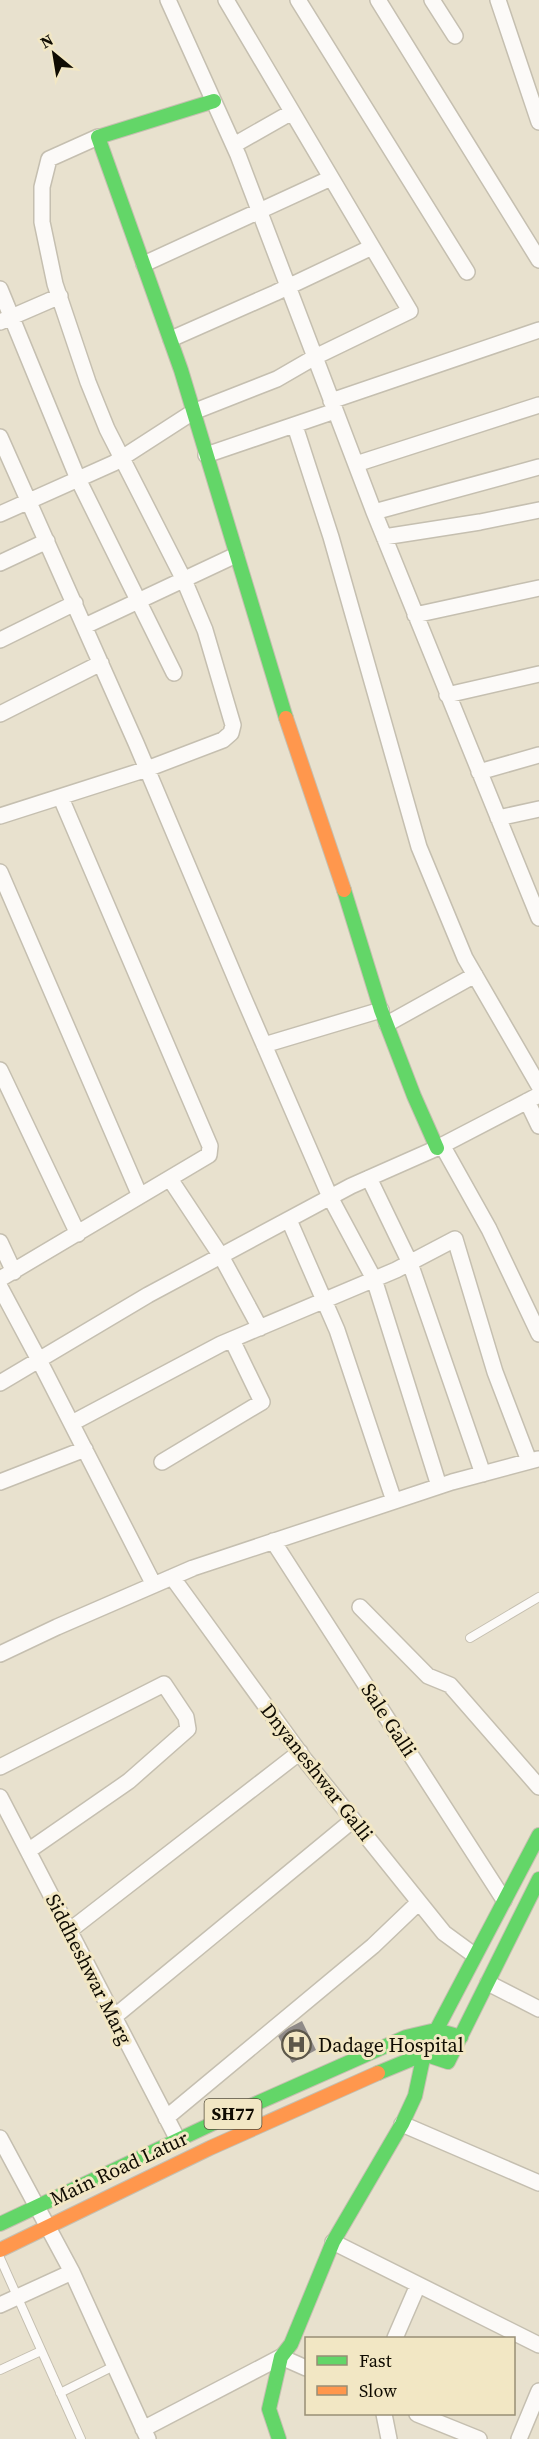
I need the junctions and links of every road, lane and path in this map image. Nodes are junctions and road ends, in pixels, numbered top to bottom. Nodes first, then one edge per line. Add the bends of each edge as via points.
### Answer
1 (168, 0) edge
2 (226, 0) edge
3 (298, 0) edge
4 (378, 0) edge
5 (432, 0) edge
6 (498, 0) edge
7 (455, 36) dead end
8 (214, 101) junction
9 (292, 112) junction
10 (539, 122) edge
11 (98, 137) junction
12 (234, 145) junction
13 (331, 178) junction
14 (260, 212) junction
15 (372, 247) junction
16 (539, 260) edge
17 (144, 264) junction
18 (467, 272) dead end
19 (288, 286) junction
20 (0, 289) edge
21 (60, 296) junction
22 (6, 319) edge
23 (539, 330) edge
24 (171, 339) junction
25 (315, 357) junction
26 (539, 405) edge
27 (333, 406) junction
28 (193, 412) junction
29 (295, 426) junction
30 (0, 437) edge
31 (206, 455) junction
32 (121, 459) junction
33 (356, 464) junction
34 (539, 467) edge
35 (78, 479) junction
36 (29, 501) junction
37 (539, 510) edge
38 (375, 512) junction
39 (0, 514) edge
40 (384, 537) junction
41 (47, 541) junction
42 (236, 555) junction
43 (0, 563) edge
44 (184, 580) junction
45 (539, 588) edge
46 (139, 601) junction
47 (75, 603) junction
48 (415, 615) junction
49 (85, 626) junction
50 (0, 640) edge
51 (101, 663) junction
52 (174, 673) dead end
53 (539, 674) edge
54 (447, 695) junction
55 (0, 714) edge
56 (539, 755) edge
57 (147, 769) junction
58 (479, 772) junction
59 (61, 798) junction
60 (539, 809) edge
61 (0, 816) edge
62 (498, 818) junction
63 (0, 872) edge
64 (539, 918) edge
65 (475, 975) junction
66 (384, 1017) junction
67 (264, 1045) junction
68 (0, 1070) edge
69 (539, 1086) edge
70 (533, 1098) edge
71 (539, 1126) edge
72 (440, 1146) junction
73 (369, 1178) junction
74 (170, 1179) junction
75 (140, 1196) junction
76 (330, 1197) junction
77 (289, 1220) junction
78 (78, 1234) junction
79 (0, 1242) edge
80 (220, 1256) junction
81 (410, 1263) junction
82 (7, 1275) edge
83 (374, 1279) junction
84 (0, 1287) edge
85 (324, 1301) junction
86 (260, 1328) junction
87 (539, 1334) edge
88 (232, 1340) junction
89 (39, 1360) junction
90 (0, 1383) edge
91 (72, 1423) junction
92 (85, 1449) junction
93 (534, 1460) edge
94 (162, 1462) dead end
95 (483, 1474) junction
96 (0, 1482) edge
97 (439, 1486) junction
98 (394, 1501) junction
99 (273, 1541) junction
100 (172, 1577) junction
101 (154, 1585) junction
102 (539, 1597) edge
103 (360, 1607) dead end
104 (470, 1638) dead end
105 (0, 1654) edge
106 (300, 1752) junction
107 (0, 1767) edge
108 (539, 1787) edge
109 (0, 1797) edge
110 (353, 1820) junction
111 (539, 1835) edge
112 (28, 1851) junction
113 (539, 1879) edge
114 (504, 1900) junction
115 (419, 1902) junction
116 (69, 1931) junction
117 (474, 1955) junction
118 (488, 1983) junction
119 (539, 2009) edge
120 (114, 2017) junction
121 (436, 2030) junction
122 (461, 2037) junction
123 (424, 2054) junction
124 (440, 2070) junction
125 (415, 2096) junction
126 (166, 2118) junction
127 (402, 2124) junction
128 (0, 2138) edge
129 (178, 2140) junction
130 (539, 2183) edge
131 (36, 2206) junction
132 (5, 2221) edge
133 (47, 2227) junction
134 (333, 2242) junction
135 (0, 2250) edge
136 (0, 2258) edge
137 (72, 2272) junction
138 (418, 2285) junction
139 (17, 2297) junction
140 (0, 2305) edge
141 (395, 2337) edge
142 (539, 2345) edge
143 (41, 2351) junction
144 (281, 2357) junction
145 (114, 2366) junction
146 (305, 2368) edge
147 (0, 2370) edge
148 (539, 2391) edge
149 (60, 2393) junction
150 (384, 2415) edge
151 (419, 2415) edge
152 (145, 2434) edge
153 (81, 2439) edge
154 (279, 2439) edge
155 (388, 2439) edge
156 (479, 2439) edge
157 (519, 2439) edge

1 - 8 street
2 - 9 street
3 - 18 street
4 - 16 street
5 - 7 street
6 - 10 street
8 - 11 main road
8 - 12 street
9 - 12 street
9 - 13 street
11 - 17 main road
11 - 21 street via 49,159 44,178 42,222
12 - 14 street
13 - 14 street
13 - 15 street
14 - 17 street
14 - 19 street
15 - 19 street
15 - 25 street via 410,311
17 - 24 main road
19 - 24 street
19 - 25 street
20 - 22 street
21 - 22 street
21 - 32 street via 88,382
22 - 35 street
23 - 27 street
24 - 28 main road
25 - 27 street
25 - 28 street via 277,379
26 - 33 street
27 - 29 street
27 - 33 street
28 - 31 main road
28 - 32 street
29 - 31 street
29 - 65 street via 331,537 419,847
30 - 36 street
31 - 42 main road
32 - 35 street
32 - 44 street
33 - 38 street
34 - 38 street
35 - 36 street
35 - 46 street
36 - 39 street
36 - 41 street
37 - 40 street
38 - 40 street
40 - 48 street
41 - 43 street
41 - 47 street
42 - 44 street
42 - 66 main road
44 - 46 street
44 - 57 street via 205,630 233,725 223,740
45 - 48 street
46 - 49 street
46 - 52 street
47 - 49 street
47 - 50 street
48 - 54 street
49 - 51 street
51 - 55 street
51 - 57 street
53 - 54 street
54 - 58 street
56 - 58 street
57 - 59 street
57 - 67 street
58 - 62 street
59 - 61 street
59 - 74 street via 210,1146 209,1155
60 - 62 street
62 - 64 street
63 - 75 street
65 - 66 street
65 - 69 street
66 - 67 street
66 - 72 main road via 414,1096
67 - 76 street
68 - 78 street
70 - 71 street
70 - 72 street
72 - 73 street
72 - 87 street via 489,1229
73 - 76 street
73 - 81 street
74 - 75 street
74 - 80 street
75 - 78 street
76 - 77 street
76 - 83 street
77 - 80 street
77 - 85 street
78 - 82 street
79 - 82 street
80 - 86 street
80 - 89 street
81 - 83 street
81 - 93 street via 455,1239 495,1372
81 - 95 street
83 - 85 street
83 - 97 street
84 - 89 street
85 - 86 street
85 - 98 street
86 - 88 street
88 - 91 street
88 - 94 street via 262,1402
89 - 90 street
89 - 91 street
91 - 92 street
92 - 96 street
92 - 101 street
93 - 95 street
95 - 97 street
97 - 98 street
98 - 99 street
99 - 100 street
99 - 114 street, Sale Galli
100 - 101 street
100 - 106 street, Dnyaneshwar Galli
101 - 105 street
102 - 104 lane
103 - 108 street via 428,1676 450,1685
106 - 110 street, Dnyaneshwar Galli
106 - 116 street
107 - 112 street via 164,1684 186,1717 188,1729 129,1781
109 - 112 street, Siddheshwar Marg
110 - 115 street, Dnyaneshwar Galli
110 - 120 street
111 - 114 main road
112 - 116 street, Siddheshwar Marg
113 - 118 main road
114 - 117 main road
115 - 117 street, Dnyaneshwar Galli via 444,1933
115 - 126 street via 373,1946
116 - 120 street, Siddheshwar Marg
117 - 121 main road
118 - 119 street
118 - 122 main road
120 - 126 street, Siddheshwar Marg
121 - 122 main road, Main Road Latur / SH77
121 - 123 main road
121 - 129 main road, Main Road Latur / SH77 via 406,2037
122 - 124 main road
123 - 124 main road
123 - 125 main road
123 - 133 main road, SH77 via 214,2147
124 - 125 main road
125 - 127 main road
126 - 129 street, Siddheshwar Marg
127 - 130 street
127 - 134 main road
128 - 131 street
129 - 131 main road, Main Road Latur / SH77
131 - 132 main road, Main Road Latur / SH77
131 - 133 street
133 - 135 main road, SH77
133 - 137 street
134 - 138 street
134 - 144 main road via 291,2344
136 - 139 lane
137 - 139 street
137 - 145 street
138 - 141 street
138 - 142 street
139 - 140 street
139 - 143 lane
143 - 147 lane
143 - 149 lane
144 - 146 street
144 - 152 street
144 - 154 main road via 269,2409
145 - 149 lane
145 - 152 street
148 - 157 street
149 - 153 lane
150 - 155 street
151 - 156 street

